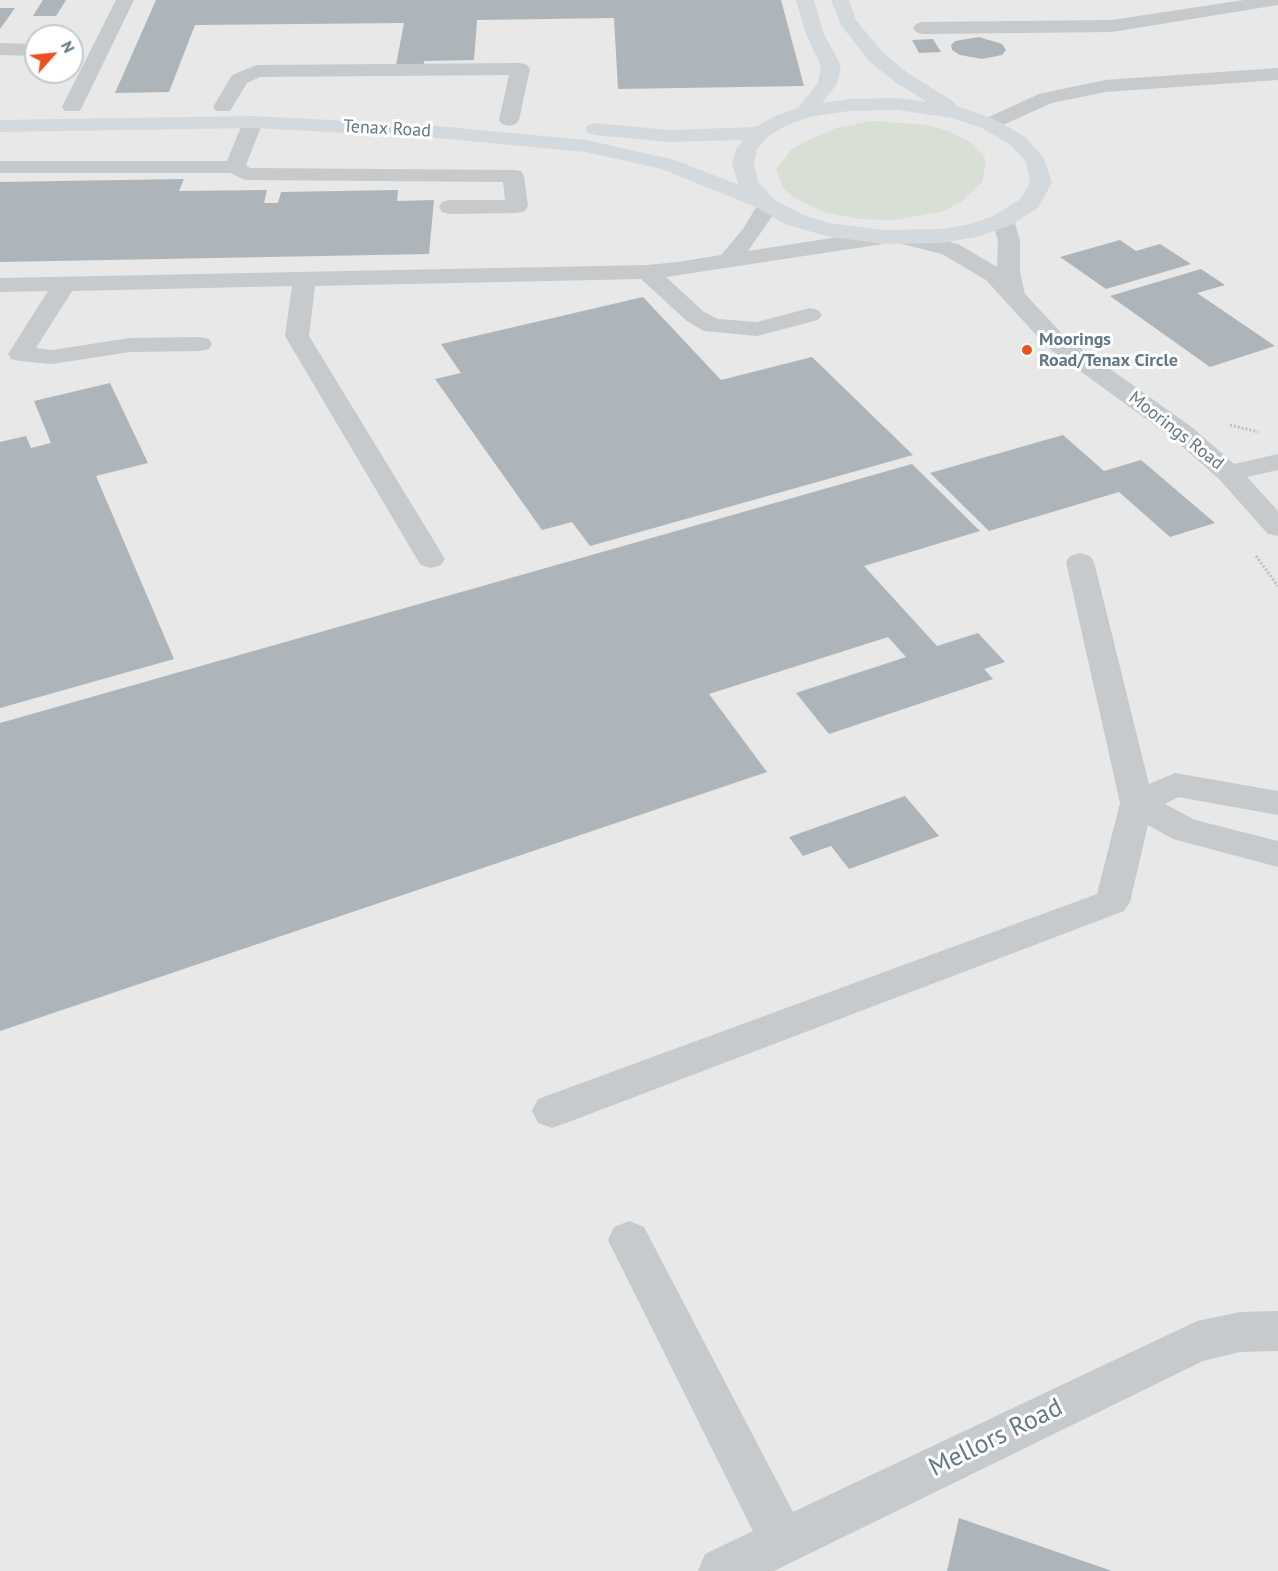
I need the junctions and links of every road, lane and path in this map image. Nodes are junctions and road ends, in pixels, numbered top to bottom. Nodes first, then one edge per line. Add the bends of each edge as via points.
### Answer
1 (125, 0) edge
2 (805, 0) edge
3 (840, 0) edge
4 (1278, 0) edge
5 (922, 27) dead end
6 (0, 50) edge
7 (24, 50) edge
8 (1278, 74) edge
9 (72, 107) junction
10 (223, 107) junction
11 (0, 110) edge
12 (805, 112) junction
13 (956, 112) junction
14 (510, 120) junction
15 (253, 122) junction
16 (989, 124) junction
17 (0, 126) edge
18 (760, 133) junction
19 (0, 167) edge
20 (235, 167) junction
21 (765, 205) junction
22 (450, 207) dead end
23 (1003, 220) junction
24 (894, 237) junction
25 (729, 260) junction
26 (647, 272) junction
27 (304, 280) junction
28 (64, 284) junction
29 (0, 285) edge
30 (1013, 295) junction
31 (810, 315) dead end
32 (200, 344) dead end
33 (1227, 424) dead end
34 (1266, 433) dead end
35 (1278, 462) edge
36 (1229, 473) junction
37 (1278, 528) edge
38 (431, 560) dead end
39 (1080, 562) dead end
40 (1137, 803) junction
41 (1278, 803) edge
42 (1278, 854) edge
43 (552, 1111) dead end
44 (629, 1240) dead end
45 (1278, 1331) edge
46 (783, 1541) junction
47 (722, 1571) edge

1 - 9 street via 91,51
2 - 12 main road via 814,32 831,66 831,77
3 - 13 main road via 847,21 876,57
4 - 5 street via 1112,26
6 - 7 street
8 - 16 street via 1105,86 1046,98
9 - 10 main road, Tenax Road
9 - 11 main road, Tenax Road
10 - 14 main road, Tenax Road
10 - 14 street via 238,79 257,71 520,69
12 - 13 main road via 849,105 897,104
12 - 18 main road
13 - 16 main road, Tenax Road
14 - 18 main road, Tenax Road via 669,136
15 - 17 main road, Tenax Road
15 - 20 street
15 - 21 main road, Tenax Road via 426,131 586,146 668,164
16 - 23 main road, Tenax Road via 1018,141 1036,161 1041,182 1030,203
18 - 21 main road via 747,148 742,164 748,183
19 - 20 street
20 - 22 street via 245,174 513,176 517,206
21 - 24 main road, Tenax Road via 826,229
21 - 25 street via 752,232
23 - 24 main road, Tenax Road via 964,232
23 - 30 street via 1009,242 1008,272
24 - 25 street
24 - 30 street, Moorings Road via 965,256 994,275
25 - 26 street
26 - 27 street
26 - 31 street via 696,317 713,326 757,329
27 - 28 street
27 - 38 street via 297,336
28 - 29 street
28 - 32 street via 20,354 52,357 130,345
30 - 36 street, Moorings Road via 1056,342 1184,434
33 - 34 path
35 - 36 street
36 - 37 street, Moorings Road
39 - 40 street
40 - 41 street via 1176,785
40 - 42 street via 1185,830
40 - 43 street via 1112,902
44 - 46 street
45 - 46 street, Mellors Road via 1239,1332 1197,1342
46 - 47 street, Mellors Road

